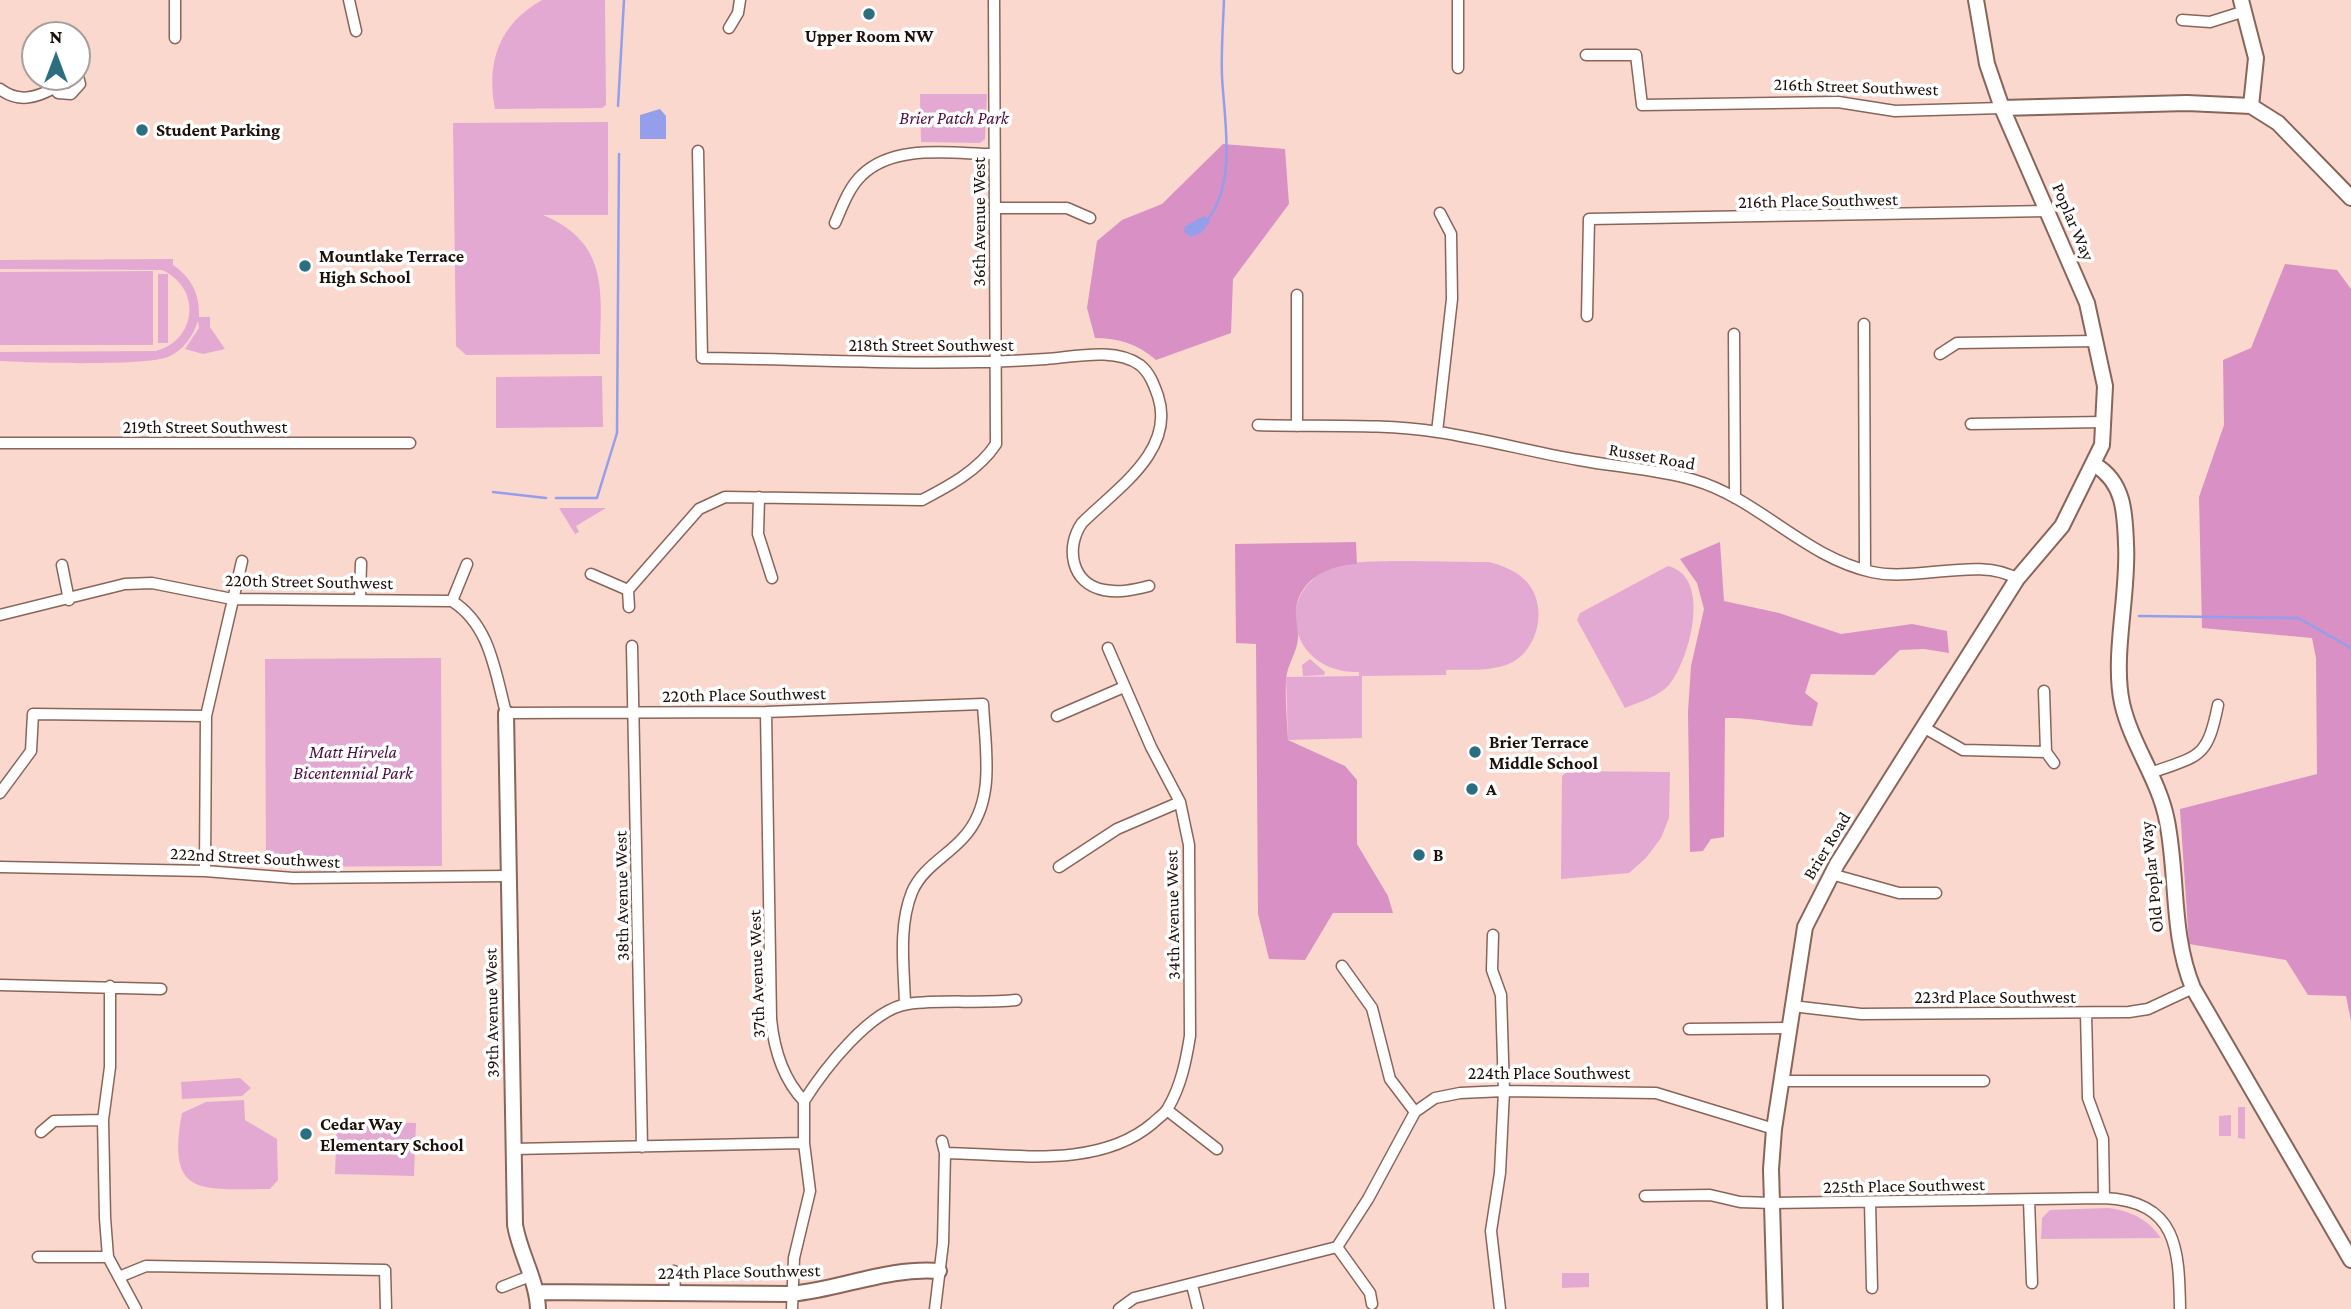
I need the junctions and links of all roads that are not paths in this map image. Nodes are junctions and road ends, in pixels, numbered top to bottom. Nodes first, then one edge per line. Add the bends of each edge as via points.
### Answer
1 (175, 0) edge
2 (349, 0) edge
3 (740, 0) edge
4 (994, 0) edge
5 (1458, 0) edge
6 (1976, 0) edge
7 (2243, 6) edge
8 (2182, 20) dead end
9 (729, 27) dead end
10 (356, 31) dead end
11 (175, 38) dead end
12 (1586, 55) dead end
13 (1458, 68) dead end
14 (0, 89) edge
15 (44, 91) edge
16 (57, 91) edge
17 (74, 91) edge
18 (2251, 106) junction
19 (2002, 108) junction
20 (698, 151) dead end
21 (994, 154) junction
22 (2349, 191) edge
23 (995, 208) junction
24 (2048, 211) junction
25 (1440, 213) dead end
26 (1090, 218) dead end
27 (835, 223) dead end
28 (1297, 295) dead end
29 (1587, 316) dead end
30 (1864, 324) dead end
31 (1734, 334) dead end
32 (2097, 341) junction
33 (1940, 355) dead end
34 (994, 362) junction
35 (2105, 422) junction
36 (1971, 424) dead end
37 (1258, 425) dead end
38 (1297, 426) junction
39 (1437, 432) junction
40 (0, 443) edge
41 (410, 443) dead end
42 (2095, 465) junction
43 (759, 498) junction
44 (1735, 498) junction
45 (242, 561) dead end
46 (361, 563) dead end
47 (467, 564) dead end
48 (62, 565) dead end
49 (1865, 570) junction
50 (591, 575) dead end
51 (772, 578) dead end
52 (2017, 579) junction
53 (1149, 586) dead end
54 (628, 590) junction
55 (233, 599) junction
56 (360, 599) junction
57 (69, 600) junction
58 (452, 601) junction
59 (629, 607) dead end
60 (0, 615) edge
61 (632, 646) dead end
62 (1108, 648) dead end
63 (1124, 687) junction
64 (2044, 691) dead end
65 (2218, 705) dead end
66 (766, 712) junction
67 (506, 713) junction
68 (635, 713) junction
69 (206, 716) junction
70 (1057, 716) dead end
71 (1923, 727) junction
72 (2046, 752) junction
73 (2053, 763) dead end
74 (2151, 773) junction
75 (0, 793) edge
76 (1180, 802) junction
77 (0, 867) edge
78 (1059, 867) dead end
79 (205, 871) junction
80 (1831, 874) junction
81 (509, 876) junction
82 (1937, 893) dead end
83 (1493, 935) dead end
84 (1342, 967) dead end
85 (0, 985) edge
86 (110, 986) junction
87 (2193, 988) junction
88 (161, 989) dead end
89 (1016, 1000) dead end
90 (905, 1004) junction
91 (1792, 1006) junction
92 (2086, 1013) junction
93 (1789, 1028) junction
94 (1689, 1029) dead end
95 (1782, 1081) junction
96 (1984, 1081) dead end
97 (1504, 1091) junction
98 (804, 1101) junction
99 (1167, 1110) junction
100 (1415, 1112) junction
101 (103, 1120) junction
102 (1774, 1129) junction
103 (41, 1132) dead end
104 (942, 1141) dead end
105 (804, 1143) junction
106 (642, 1147) junction
107 (513, 1149) junction
108 (1217, 1149) dead end
109 (945, 1153) junction
110 (1645, 1196) dead end
111 (2104, 1198) junction
112 (2029, 1200) junction
113 (1870, 1202) junction
114 (1772, 1203) junction
115 (1336, 1247) junction
116 (38, 1257) dead end
117 (108, 1257) junction
118 (2351, 1260) edge
119 (674, 1270) dead end
120 (939, 1271) junction
121 (530, 1276) junction
122 (119, 1277) junction
123 (2032, 1283) dead end
124 (1192, 1285) junction
125 (502, 1287) dead end
126 (1872, 1288) dead end
127 (537, 1292) junction
128 (675, 1293) junction
129 (791, 1294) junction
130 (1372, 1304) dead end
131 (136, 1309) edge
132 (386, 1309) edge
133 (538, 1309) edge
134 (792, 1309) edge
135 (935, 1309) edge
136 (1119, 1309) edge
137 (1198, 1309) edge
138 (1500, 1309) edge
139 (1775, 1309) edge
140 (2180, 1309) edge

1 - 11 street
2 - 10 street
3 - 9 street
4 - 21 street, 36th Avenue West
5 - 13 street
6 - 19 street, Poplar Way via 1987,64
7 - 8 street via 2210,22
7 - 18 street via 2256,58
12 - 19 street, 216th Street Southwest via 1636,55 1642,105 1838,102 1895,111
14 - 15 street via 22,98 38,97
16 - 17 street
18 - 19 street, 216th Street Southwest via 2188,103
18 - 22 street via 2278,123
19 - 24 street, Poplar Way
20 - 34 street, 218th Street Southwest via 702,358
21 - 23 street, 36th Avenue West
21 - 27 street via 907,154 882,161 861,175
23 - 26 street via 1067,208
23 - 34 street, 36th Avenue West
24 - 29 street, 216th Place Southwest via 1589,219
24 - 32 street, Poplar Way via 2087,303
25 - 39 street via 1451,234 1452,299
28 - 38 street
30 - 49 street
31 - 44 street
32 - 33 street via 1956,342
32 - 35 street, Poplar Way via 2105,386
34 - 43 street, 36th Avenue West via 996,444 987,458 945,488 922,500
34 - 53 street, 218th Street Southwest via 1118,356 1139,365 1152,379 1162,410 1161,432 1152,453 1082,523 1070,552 1077,572 1101,590 1127,592
35 - 36 street
35 - 42 street, Poplar Way
37 - 38 street, Russet Road
38 - 39 street, Russet Road
39 - 44 street, Russet Road via 1695,480
40 - 41 street, 219th Street Southwest
42 - 52 street, Brier Road via 2062,526
42 - 74 street, Old Poplar Way via 2116,483 2122,505 2127,555 2122,701
43 - 51 street via 758,534
43 - 54 street via 725,497 699,509
44 - 49 street, Russet Road via 1790,536 1838,562
45 - 55 street
46 - 56 street
47 - 58 street
48 - 57 street
49 - 52 street, Russet Road via 1916,575 1986,568 2004,570
50 - 54 street
52 - 71 street, Brier Road
54 - 59 street
55 - 56 street, 220th Street Southwest
55 - 57 street, 220th Street Southwest via 152,583 125,584
55 - 69 street
56 - 58 street, 220th Street Southwest
57 - 60 street, 220th Street Southwest
58 - 67 street via 468,611 480,628
61 - 68 street, 38th Avenue West
62 - 63 street, 34th Avenue West
63 - 70 street
63 - 76 street, 34th Avenue West
64 - 72 street
65 - 74 street via 2206,748 2195,757
66 - 68 street, 220th Place Southwest
66 - 90 street, 220th Place Southwest via 983,704 988,782 980,811 964,838 939,857 913,889 903,934
66 - 98 street, 37th Avenue West via 771,1019 776,1049 791,1088
67 - 68 street, 220th Place Southwest
67 - 81 street, 39th Avenue West
68 - 106 street, 38th Avenue West
69 - 75 street via 33,714 31,751
69 - 79 street
71 - 72 street via 1963,750
71 - 80 street, Brier Road
72 - 73 street
74 - 87 street, Old Poplar Way via 2167,823 2179,945
76 - 78 street via 1117,829
76 - 99 street, 34th Avenue West via 1189,845 1191,1036 1185,1066
77 - 79 street, 222nd Street Southwest
79 - 81 street, 222nd Street Southwest via 293,878
80 - 82 street via 1899,892
80 - 91 street, Brier Road via 1804,927
81 - 107 street, 39th Avenue West
83 - 97 street via 1492,970 1501,995
84 - 100 street via 1372,1008 1390,1079
85 - 86 street
86 - 88 street
86 - 101 street via 110,1067
87 - 92 street, 223rd Place Southwest via 2148,1009
87 - 118 street, Old Poplar Way
89 - 90 street
90 - 98 street via 841,1048
91 - 92 street, 223rd Place Southwest via 1861,1014
91 - 93 street, Brier Road
92 - 111 street via 2088,1098 2102,1139
93 - 94 street
93 - 95 street, Brier Road
95 - 96 street
95 - 102 street, Brier Road
97 - 100 street, 224th Place Southwest via 1434,1098
97 - 102 street, 224th Place Southwest via 1656,1093
97 - 138 street via 1500,1173 1491,1231
98 - 105 street
99 - 108 street
99 - 109 street via 1122,1143 1085,1153
100 - 115 street
101 - 103 street via 54,1121
101 - 117 street
102 - 114 street, Brier Road
104 - 109 street
105 - 106 street
105 - 129 street via 810,1191 794,1258
106 - 107 street
107 - 121 street, 39th Avenue West via 515,1225
109 - 120 street
110 - 114 street, 225th Place Southwest via 1710,1195
111 - 112 street, 225th Place Southwest
111 - 140 street, 225th Place Southwest via 2138,1203 2172,1232 2179,1257
112 - 113 street, 225th Place Southwest
112 - 123 street
113 - 114 street, 225th Place Southwest
113 - 126 street
114 - 139 street, Brier Road
115 - 124 street
115 - 130 street via 1370,1293
116 - 117 street
117 - 122 street
119 - 128 street
120 - 129 street, 224th Place Southwest via 892,1272
120 - 135 street
121 - 125 street
121 - 127 street, 39th Avenue West
122 - 131 street
122 - 132 street via 146,1266 385,1270
124 - 136 street via 1135,1298
124 - 137 street
127 - 128 street, 224th Place Southwest
127 - 133 street, 39th Avenue West
128 - 129 street, 224th Place Southwest
129 - 134 street

